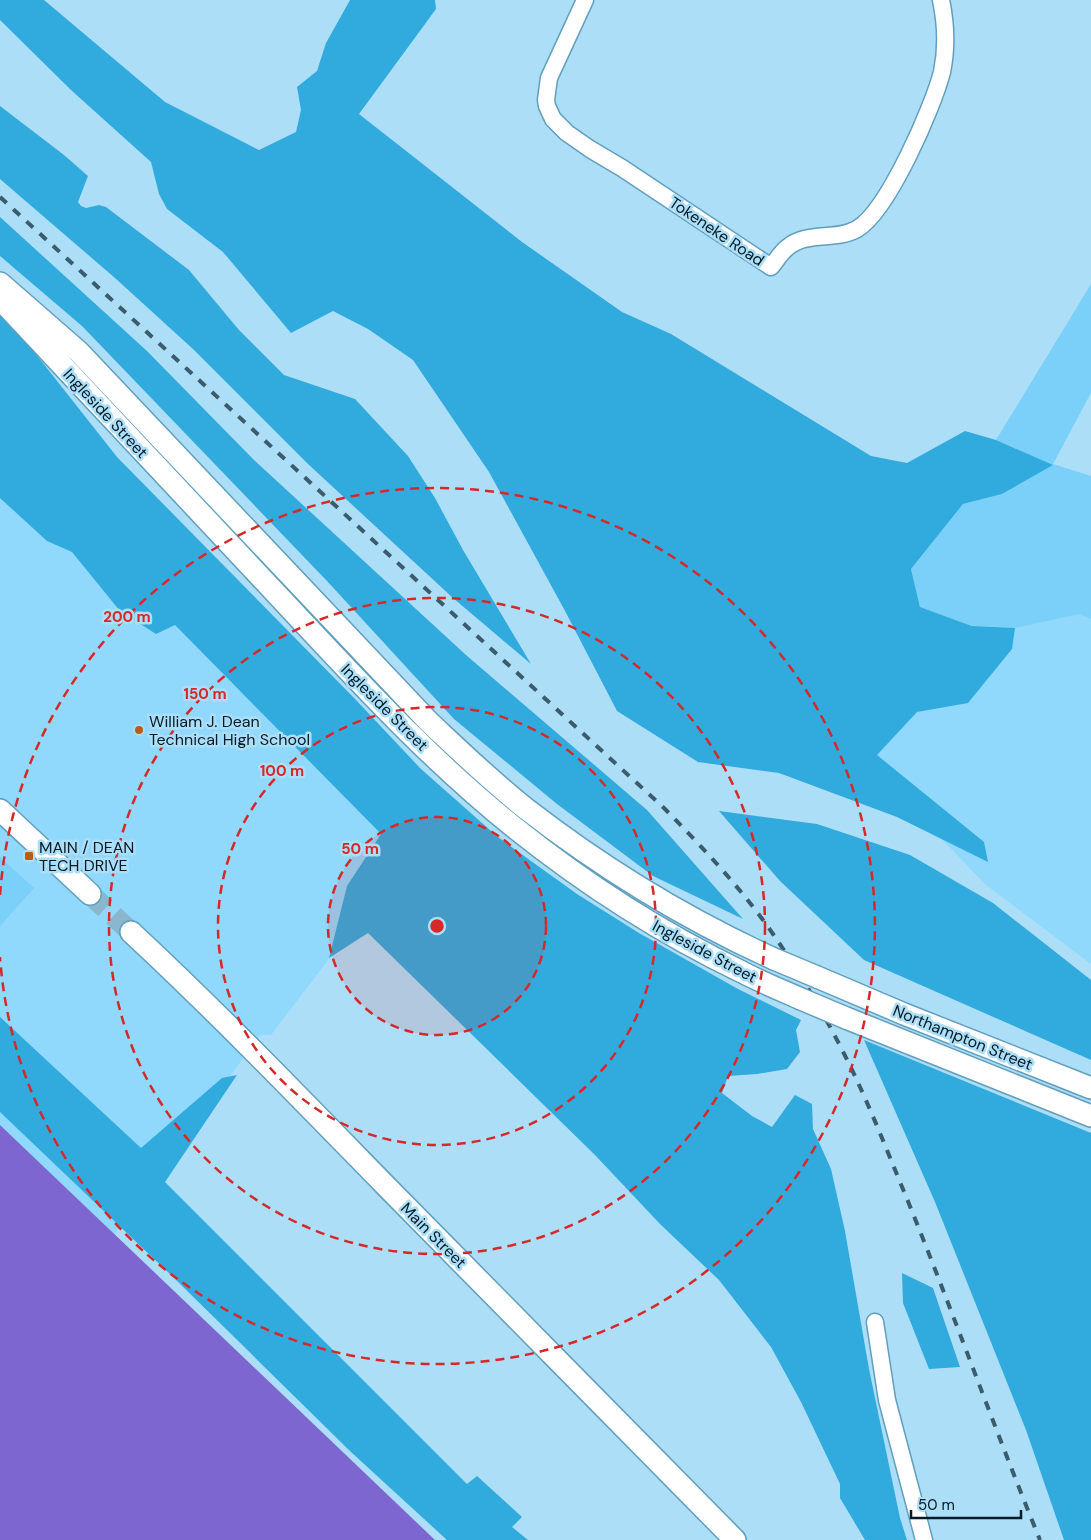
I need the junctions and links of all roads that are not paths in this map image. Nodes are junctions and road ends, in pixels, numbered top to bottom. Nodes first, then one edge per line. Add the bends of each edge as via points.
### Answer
1 (585, 0) edge
2 (941, 0) edge
3 (0, 283) edge
4 (0, 299) edge
5 (0, 810) edge
6 (90, 894) tunnel mouth
7 (131, 932) tunnel mouth
8 (826, 981) joint
9 (846, 1018) joint
10 (1091, 1088) edge
11 (1091, 1116) edge
12 (875, 1322) dead end
13 (735, 1540) edge
14 (924, 1540) edge

1 - 2 street, Tokeneke Road via 549,78 546,100 553,118 567,133 590,149 771,268 788,246 798,241 834,236 858,228 887,194 918,135 942,71 946,34
3 - 8 main road, Ingleside Street, bridge via 79,352 422,715 525,808 634,883 705,924
4 - 9 main road, Ingleside Street, bridge via 359,682 470,790 566,866 643,917 743,973
5 - 6 main road
7 - 13 main road, Main Street via 287,1085
8 - 10 main road, Northampton Street
9 - 11 main road, Northampton Street
12 - 14 street via 887,1400

